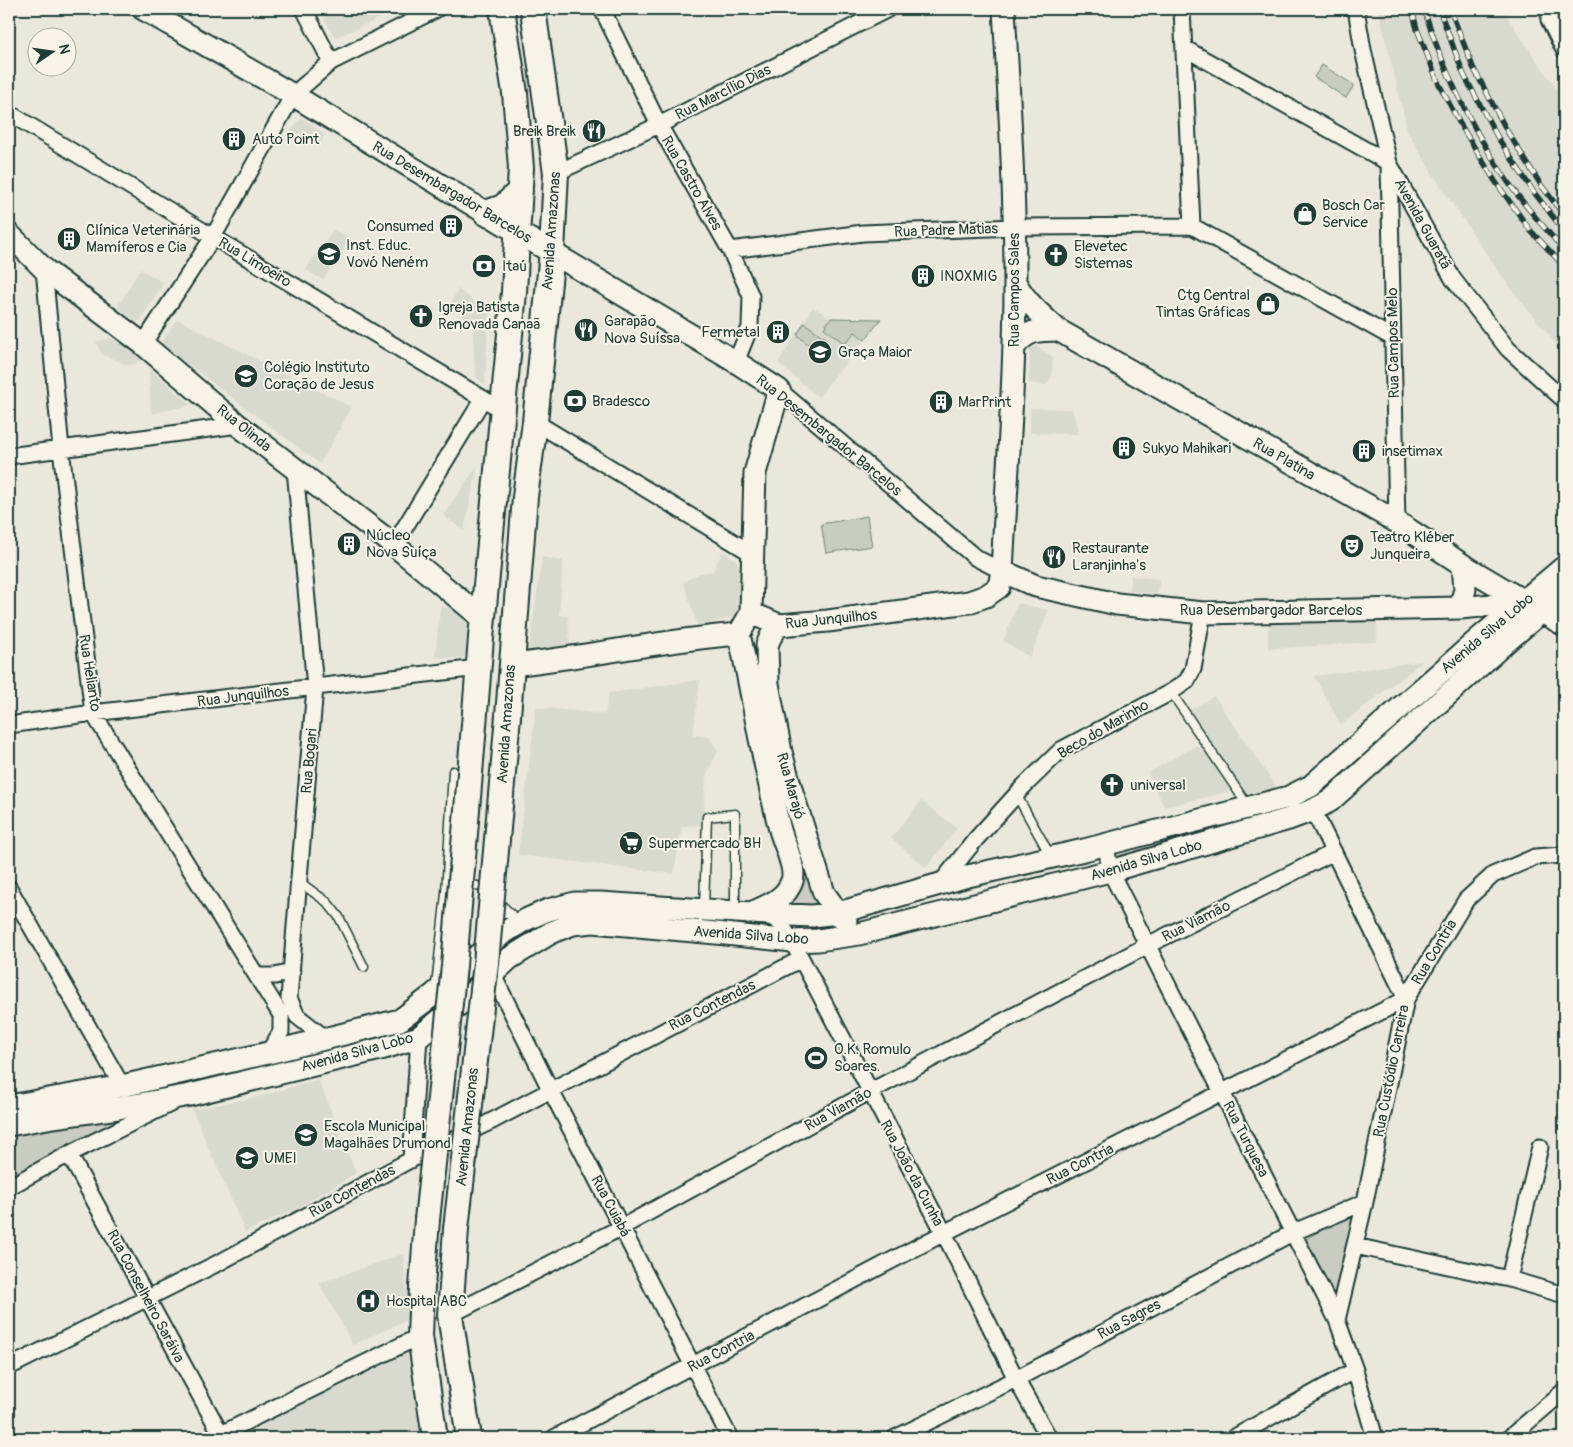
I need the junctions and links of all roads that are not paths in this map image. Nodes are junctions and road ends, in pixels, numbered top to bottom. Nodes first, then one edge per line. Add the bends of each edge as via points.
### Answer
1 (143, 9) edge
2 (304, 9) edge
3 (437, 9) edge
4 (502, 9) edge
5 (533, 9) edge
6 (602, 9) edge
7 (888, 9) edge
8 (1004, 9) edge
9 (1182, 9) edge
10 (1356, 9) edge
11 (1550, 9) edge
12 (1184, 48) junction
13 (1564, 50) edge
14 (331, 62) junction
15 (293, 95) junction
16 (9, 113) edge
17 (659, 125) junction
18 (1389, 163) junction
19 (556, 173) junction
20 (520, 191) junction
21 (486, 213) junction
22 (1192, 226) junction
23 (1015, 227) junction
24 (519, 233) junction
25 (9, 234) edge
26 (213, 237) junction
27 (730, 250) junction
28 (552, 252) junction
29 (44, 268) junction
30 (1015, 282) junction
31 (1058, 330) junction
32 (1393, 338) junction
33 (143, 344) junction
34 (1014, 347) junction
35 (736, 362) junction
36 (779, 390) junction
37 (1564, 400) edge
38 (492, 404) junction
39 (535, 422) junction
40 (238, 424) junction
41 (61, 449) junction
42 (9, 456) edge
43 (295, 469) junction
44 (1396, 522) junction
45 (394, 545) junction
46 (753, 554) junction
47 (1463, 565) junction
48 (1564, 567) edge
49 (1002, 571) junction
50 (1564, 593) edge
51 (1524, 602) junction
52 (1460, 608) junction
53 (1542, 612) junction
54 (751, 613) junction
55 (1203, 613) junction
56 (482, 618) junction
57 (779, 625) junction
58 (1564, 625) edge
59 (739, 634) junction
60 (1482, 636) junction
61 (511, 665) junction
62 (478, 668) junction
63 (315, 687) junction
64 (1171, 692) junction
65 (93, 713) junction
66 (9, 725) edge
67 (781, 752) junction
68 (453, 771) dead end
69 (1016, 794) junction
70 (1249, 808) junction
71 (1313, 810) junction
72 (780, 830) junction
73 (1106, 844) junction
74 (1334, 852) junction
75 (1564, 855) edge
76 (1051, 857) junction
77 (964, 868) junction
78 (1110, 871) junction
79 (298, 881) junction
80 (9, 888) edge
81 (446, 893) junction
82 (704, 910) junction
83 (750, 914) junction
84 (838, 914) junction
85 (502, 934) junction
86 (860, 934) junction
87 (1148, 945) junction
88 (796, 950) junction
89 (364, 967) dead end
90 (292, 972) junction
91 (492, 973) junction
92 (257, 976) junction
93 (435, 993) junction
94 (1406, 999) junction
95 (419, 1037) junction
96 (325, 1038) junction
97 (268, 1053) junction
98 (122, 1086) junction
99 (550, 1089) junction
100 (870, 1092) junction
101 (1222, 1093) junction
102 (190, 1095) junction
103 (9, 1106) edge
104 (118, 1108) junction
105 (9, 1125) edge
106 (1540, 1148) dead end
107 (69, 1154) junction
108 (411, 1160) junction
109 (9, 1187) edge
110 (1365, 1202) junction
111 (622, 1227) junction
112 (1294, 1232) junction
113 (944, 1233) junction
114 (1355, 1246) junction
115 (1508, 1279) junction
116 (1564, 1294) edge
117 (147, 1299) junction
118 (450, 1315) junction
119 (1337, 1320) junction
120 (420, 1336) junction
121 (693, 1365) junction
122 (9, 1367) edge
123 (1355, 1370) junction
124 (1016, 1378) junction
125 (1564, 1391) edge
126 (219, 1437) edge
127 (436, 1438) edge
128 (469, 1438) edge
129 (554, 1438) edge
130 (730, 1438) edge
131 (895, 1438) edge
132 (1049, 1438) edge
133 (1233, 1438) edge
134 (1375, 1438) edge
135 (1509, 1438) edge

1 - 15 street, Rua Desembargador Barcelos
2 - 14 street
3 - 14 street
4 - 20 main road, Avenida Amazonas via 515,93 522,168
5 - 19 main road, Avenida Amazonas
6 - 17 street, Rua Castro Alves
7 - 17 street, Rua Marcílio Dias
8 - 23 street, Rua Campos Sales
9 - 12 street
10 - 18 street, Avenida Guaratã
11 - 13 street via 1550,20
12 - 18 street
12 - 22 street
14 - 15 street
15 - 21 street, Rua Desembargador Barcelos
15 - 26 street
16 - 26 street, Rua Limoeiro
17 - 19 street, Rua Marcílio Dias
17 - 27 street, Rua Castro Alves
18 - 32 street, Rua Campos Melo
18 - 37 street, Avenida Guaratã via 1453,279 1508,349
19 - 28 main road, Avenida Amazonas
20 - 21 main road via 503,207
20 - 24 main road, Avenida Amazonas
21 - 24 street, Rua Desembargador Barcelos
22 - 23 street, Rua Padre Matias
22 - 32 street
23 - 27 street, Rua Padre Matias via 863,233
23 - 30 street, Rua Campos Sales
24 - 28 street, Rua Desembargador Barcelos
24 - 38 main road, Avenida Amazonas
25 - 29 street, Rua Olinda
26 - 33 street
26 - 38 street, Rua Limoeiro
27 - 35 street, Rua Castro Alves via 751,296 750,327
28 - 35 street, Rua Desembargador Barcelos
28 - 39 main road, Avenida Amazonas
29 - 33 street, Rua Olinda
29 - 41 street, Rua Helianto
30 - 31 street, Rua Platina via 1031,306
30 - 34 street, Rua Campos Sales
31 - 34 street via 1030,333
31 - 44 street, Rua Platina
32 - 44 street, Rua Campos Melo
33 - 40 street, Rua Olinda
34 - 49 street, Rua Campos Sales
35 - 36 street, Rua Desembargador Barcelos
36 - 46 street via 755,473
36 - 49 street, Rua Desembargador Barcelos via 976,558
38 - 45 street
38 - 56 main road, Avenida Amazonas
39 - 46 street
39 - 61 main road, Avenida Amazonas via 525,496
40 - 41 street
40 - 43 street, Rua Olinda
41 - 42 street
41 - 65 street, Rua Helianto
43 - 45 street, Rua Olinda
43 - 63 street, Rua Bogari
44 - 47 street, Rua Platina
45 - 56 street, Rua Olinda
46 - 54 street
47 - 51 street, Rua Platina
47 - 52 street via 1465,589
48 - 51 street, Avenida Silva Lobo
49 - 55 street, Rua Desembargador Barcelos via 1036,586 1116,604
49 - 57 street, Rua Junquilhos via 999,587 969,602
50 - 53 street, Avenida Silva Lobo
51 - 52 street, Rua Desembargador Barcelos
51 - 53 street, Rua Platina
51 - 60 street, Avenida Silva Lobo
52 - 55 street, Rua Desembargador Barcelos
52 - 60 street via 1477,624
53 - 58 street, Rua Platina
53 - 71 street, Avenida Silva Lobo via 1330,801
54 - 57 street, Rua Junquilhos
54 - 59 street
55 - 64 street, Beco do Marinho via 1193,668 1187,681
56 - 62 main road, Avenida Amazonas
57 - 67 street, Rua Marajó via 767,645 768,684
59 - 61 street
59 - 72 street, Rua Marajó
60 - 70 street, Avenida Silva Lobo via 1311,786 1290,797
61 - 118 main road, Avenida Amazonas, bridge via 486,963 456,1230
62 - 63 street, Rua Junquilhos
62 - 120 main road, Avenida Amazonas, bridge via 454,966 427,1220
63 - 65 street, Rua Junquilhos
63 - 79 street, Rua Bogari
64 - 69 street, Beco do Marinho via 1061,750
64 - 70 lane
65 - 66 street, Rua Junquilhos
65 - 92 street, Rua Helianto
67 - 72 street
67 - 84 street, Rua Marajó via 824,893
68 - 81 lane
69 - 76 lane
69 - 77 street, Beco do Marinho
70 - 73 street, Avenida Silva Lobo
71 - 74 street, Rua Custódio Carreira
71 - 78 street, Avenida Silva Lobo
72 - 83 street, Rua Marajó via 793,879 788,890 775,902
73 - 76 street, Avenida Silva Lobo
73 - 78 street, Rua Turquesa
74 - 87 street, Rua Viamão
74 - 94 street, Rua Custódio Carreira
75 - 94 street, Rua Contria via 1535,857 1492,875 1466,900
76 - 77 street, Avenida Silva Lobo
77 - 84 street, Avenida Silva Lobo via 940,884
78 - 86 street, Avenida Silva Lobo
78 - 87 street, Rua Turquesa
79 - 89 lane via 327,902 339,917
79 - 90 street, Rua Bogari
80 - 98 street
81 - 85 lane via 466,884 483,887 511,914 492,914 490,931 494,936
81 - 93 lane
82 - 83 street, Avenida Silva Lobo
82 - 83 lane via 707,817 735,814
82 - 85 street, Avenida Silva Lobo via 575,903 548,910
83 - 84 street, Avenida Silva Lobo
83 - 88 street, Rua João da Cunha via 780,922
84 - 86 street, Rua Marajó
85 - 93 street, Avenida Silva Lobo
86 - 88 street, Avenida Silva Lobo via 818,940
87 - 100 street, Rua Viamão
87 - 101 street, Rua Turquesa
88 - 91 street, Avenida Silva Lobo via 716,933 593,922 573,924 552,932
88 - 99 street, Rua Contendas
88 - 100 street, Rua João da Cunha
90 - 92 street
90 - 96 street, Rua Bogari via 289,998 297,1016
91 - 95 street, Avenida Silva Lobo
91 - 99 street, Rua Cuiabá
92 - 97 street, Rua Helianto via 281,1015 281,1032
93 - 96 street, Avenida Silva Lobo via 400,1020
94 - 101 street, Rua Contria
94 - 110 street, Rua Custódio Carreira
95 - 102 street, Avenida Silva Lobo
95 - 108 street
96 - 97 street, Avenida Silva Lobo
97 - 98 street, Avenida Silva Lobo
98 - 103 street, Avenida Silva Lobo
98 - 104 street via 124,1100
99 - 108 street, Rua Contendas
99 - 111 street, Rua Cuiabá
100 - 111 street, Rua Viamão
100 - 113 street, Rua João da Cunha
101 - 112 street, Rua Turquesa
101 - 113 street, Rua Contria
102 - 104 street, Avenida Silva Lobo
102 - 107 street
104 - 105 street, Avenida Silva Lobo
106 - 115 street
107 - 109 street
107 - 117 street, Rua Conselheiro Saráiva
108 - 117 street, Rua Contendas
110 - 112 street, Rua Sagres
110 - 114 street, Rua Custódio Carreira
111 - 118 street, Rua Viamão
111 - 121 street, Rua Cuiabá
112 - 119 street, Rua Turquesa
112 - 124 street, Rua Sagres
113 - 121 street, Rua Contria
113 - 124 street, Rua João da Cunha
114 - 115 street
114 - 119 street, Rua Custódio Carreira
115 - 116 street
117 - 122 street, Rua Contendas
117 - 126 street, Rua Conselheiro Saráiva
118 - 128 main road, Avenida Amazonas
119 - 123 street, Rua Turquesa
120 - 126 street
120 - 127 main road, Avenida Amazonas
121 - 129 street, Rua Contria
121 - 130 street, Rua Cuiabá
123 - 133 street
123 - 134 street, Rua Turquesa
124 - 131 street, Rua Sagres
124 - 132 street, Rua João da Cunha
125 - 135 street

